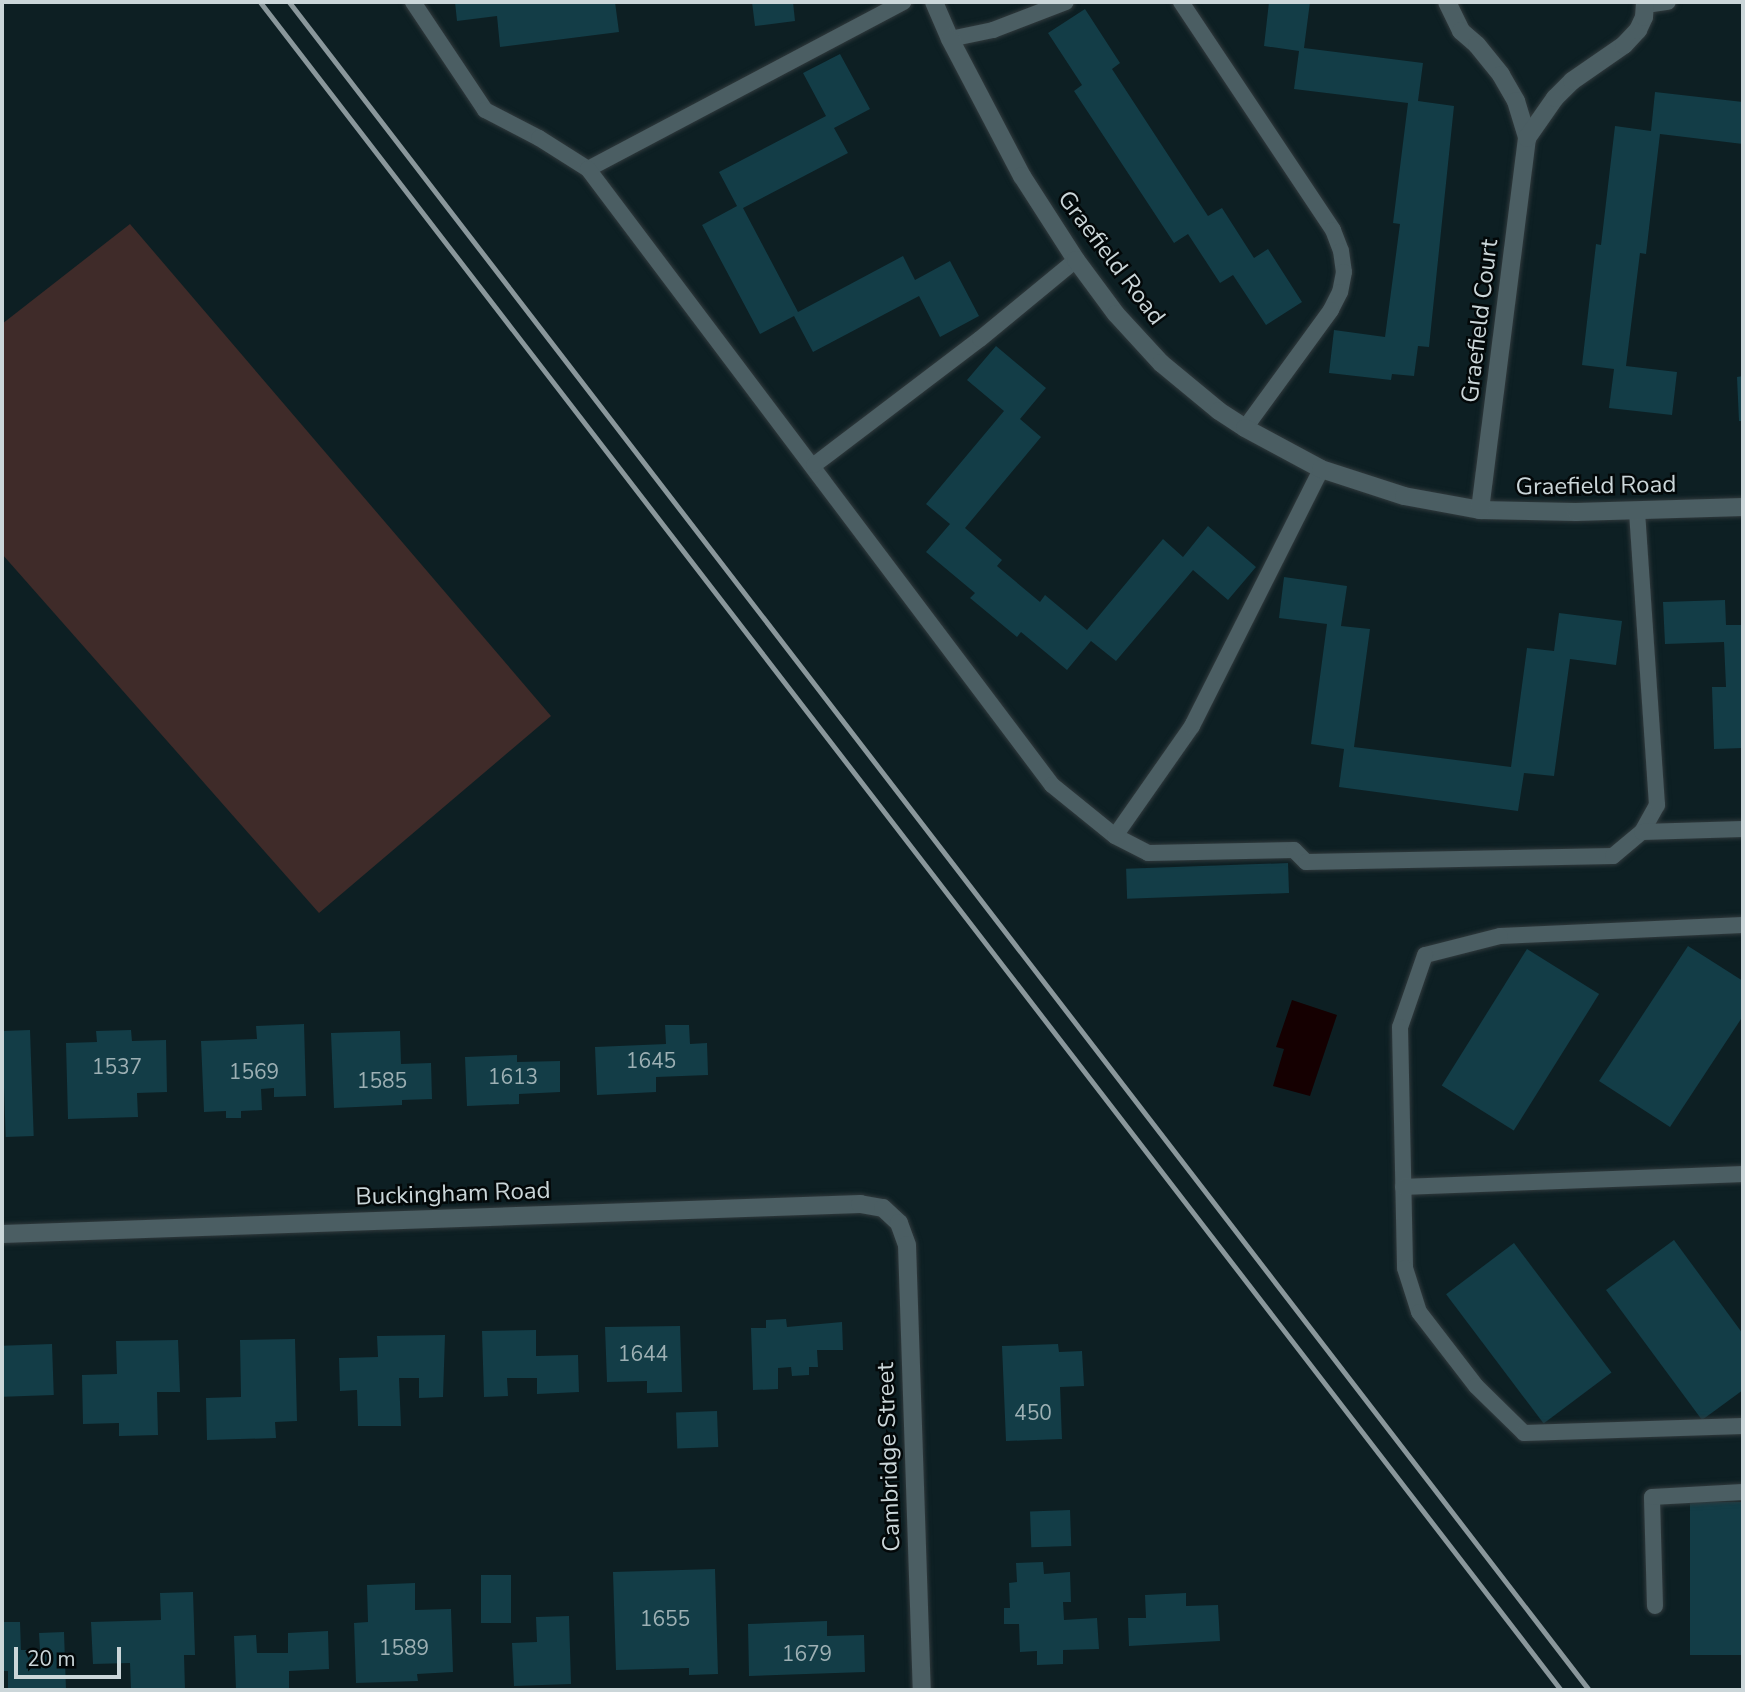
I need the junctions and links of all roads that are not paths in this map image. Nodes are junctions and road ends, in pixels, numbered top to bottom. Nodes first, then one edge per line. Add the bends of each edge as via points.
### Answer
1 (413, 2) edge
2 (903, 2) edge
3 (934, 2) edge
4 (1066, 2) edge
5 (1181, 2) edge
6 (1447, 2) edge
7 (1668, 2) edge
8 (1646, 3) edge
9 (950, 39) junction
10 (1527, 138) junction
11 (588, 169) junction
12 (1076, 260) junction
13 (1245, 428) junction
14 (814, 465) junction
15 (1321, 469) junction
16 (1743, 507) edge
17 (1480, 510) junction
18 (1637, 511) junction
19 (1743, 830) edge
20 (1642, 832) junction
21 (1115, 836) junction
22 (1743, 925) edge
23 (1743, 1174) edge
24 (1403, 1187) junction
25 (899, 1223) joint
26 (2, 1234) edge
27 (1743, 1426) edge
28 (1743, 1492) edge
29 (1656, 1606) dead end
30 (922, 1690) edge

1 - 11 lane via 485,110
2 - 11 lane
3 - 9 street, Graefield Road
4 - 9 lane via 993,30
5 - 13 lane via 1333,230 1341,251 1344,272 1331,310
6 - 10 street, Graefield Court via 1461,31 1501,75 1516,101
7 - 8 lane
8 - 10 street, Graefield Court via 1638,30 1624,45 1572,80
9 - 12 street, Graefield Road via 1023,176
10 - 17 street, Graefield Court
11 - 14 lane
12 - 13 street, Graefield Road via 1116,314 1161,363
12 - 14 lane
13 - 15 street, Graefield Road
14 - 21 lane via 1052,785
15 - 17 street, Graefield Road via 1404,496
15 - 21 lane via 1192,726
16 - 18 street, Graefield Road
17 - 18 street, Graefield Road
18 - 20 lane via 1657,805
19 - 20 lane
20 - 21 lane via 1613,856 1306,862 1294,850 1148,853
22 - 24 lane via 1500,936 1425,954 1399,1027
23 - 24 lane
24 - 27 lane via 1405,1268 1419,1312 1476,1387 1524,1433
25 - 26 street, Buckingham Road via 883,1208 859,1204
25 - 30 street, Cambridge Street via 907,1245
28 - 29 lane via 1651,1497

